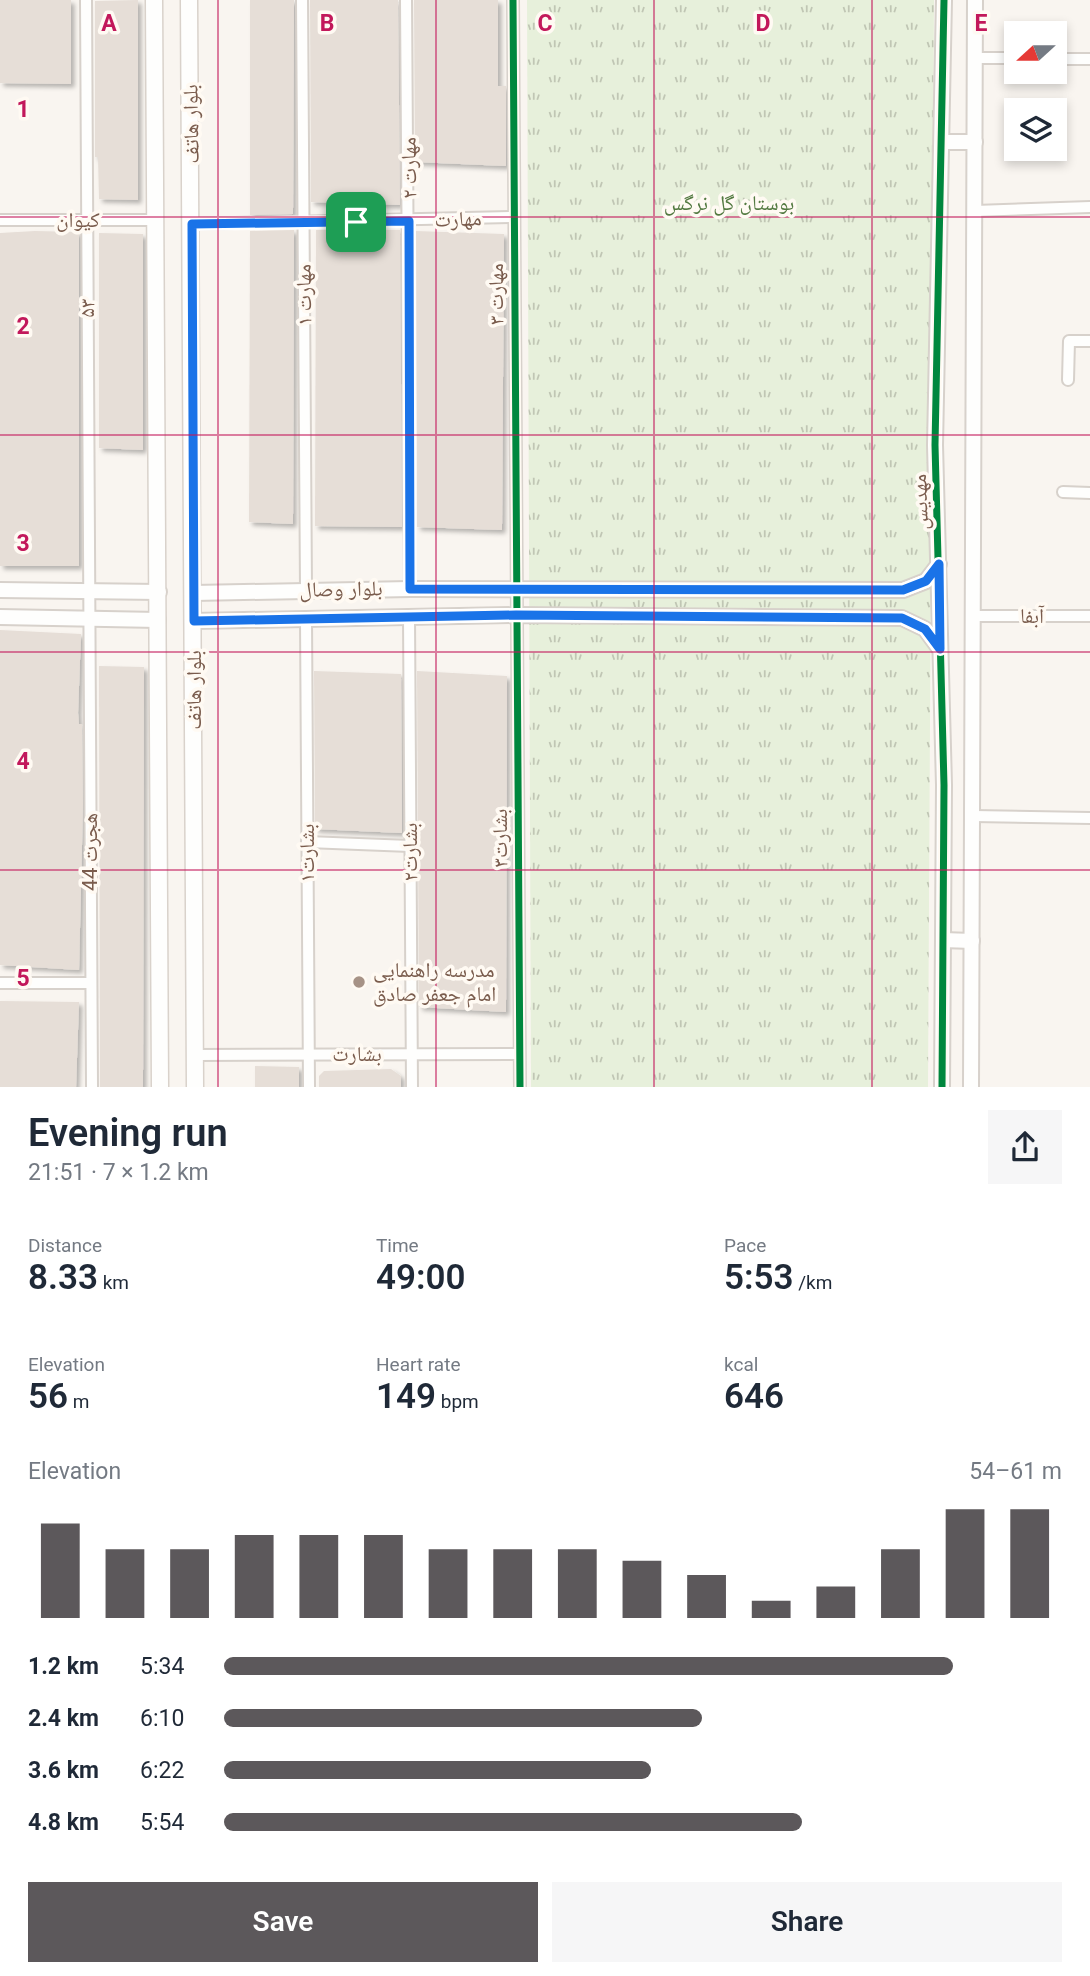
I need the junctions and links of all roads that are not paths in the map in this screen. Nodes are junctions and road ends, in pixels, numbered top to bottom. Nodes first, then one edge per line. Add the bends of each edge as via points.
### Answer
1 (86, 0) edge
2 (154, 0) edge
3 (189, 0) edge
4 (302, 0) edge
5 (406, 0) edge
6 (513, 0) edge
7 (944, 0) edge
8 (975, 0) edge
9 (975, 58) junction
10 (1004, 58) edge
11 (1068, 59) edge
12 (1090, 59) edge
13 (942, 142) junction
14 (975, 142) junction
15 (1090, 207) edge
16 (975, 211) junction
17 (513, 217) junction
18 (0, 220) edge
19 (87, 220) junction
20 (155, 220) junction
21 (409, 221) junction
22 (192, 224) junction
23 (303, 224) junction
24 (1090, 341) edge
25 (1068, 380) dead end
26 (1063, 492) dead end
27 (1090, 493) edge
28 (939, 564) junction
29 (516, 588) junction
30 (306, 589) junction
31 (410, 589) junction
32 (0, 590) edge
33 (89, 590) junction
34 (159, 592) junction
35 (194, 593) junction
36 (516, 615) junction
37 (974, 616) junction
38 (0, 617) edge
39 (89, 617) junction
40 (409, 617) junction
41 (1090, 617) edge
42 (306, 619) junction
43 (158, 620) junction
44 (194, 621) junction
45 (940, 649) junction
46 (974, 816) junction
47 (1090, 818) edge
48 (307, 842) junction
49 (410, 846) junction
50 (943, 940) junction
51 (972, 941) junction
52 (0, 983) edge
53 (91, 983) junction
54 (309, 1054) junction
55 (412, 1054) junction
56 (519, 1054) junction
57 (195, 1055) junction
58 (92, 1087) edge
59 (160, 1087) edge
60 (195, 1087) edge
61 (309, 1087) edge
62 (412, 1087) edge
63 (520, 1087) edge
64 (942, 1087) edge
65 (971, 1087) edge

1 - 19 street, ۵۳
2 - 20 main road, بلوار هاتف
3 - 22 main road, بلوار هاتف
4 - 23 street, مهارت ۱
5 - 21 street, مهارت ۲
6 - 17 street, مهارت ۳
7 - 13 street, مهدیس
8 - 9 street
9 - 10 street
9 - 14 street
11 - 12 street
13 - 14 street
13 - 28 street, مهدیس via 935,446
14 - 16 street
15 - 16 street
16 - 37 street
17 - 21 street, مهارت
17 - 29 street, مهارت ۳
18 - 19 street, کیوان
19 - 20 street, کیوان
19 - 33 street, ۵۳
20 - 34 main road, بلوار هاتف
21 - 23 street, مهارت
21 - 31 street, مهارت ۲
22 - 23 street, مهارت
22 - 35 main road, بلوار هاتف
23 - 30 street, مهارت ۱
24 - 25 street via 1069,341
26 - 27 street
28 - 29 street, بلوار وصال via 926,581 903,590
28 - 45 street, مهدیس
29 - 31 street, بلوار وصال
29 - 36 street, بشارت۳
30 - 31 street, بلوار وصال
30 - 35 street, بلوار وصال
32 - 33 street
33 - 34 street
33 - 39 street, ۵۳
34 - 43 main road, بلوار هاتف
35 - 44 main road, بلوار هاتف
36 - 40 street, بلوار وصال
36 - 45 street, بلوار وصال via 902,618 925,629
36 - 56 street, بشارت۳
37 - 41 street, آبفا
37 - 46 street
38 - 39 street
39 - 43 street
39 - 53 street, هجرت 44
40 - 42 street, بلوار وصال
40 - 49 street, بشارت۲
42 - 44 street, بلوار وصال
42 - 48 street, بشارت۱
43 - 59 main road, بلوار هاتف
44 - 57 main road, بلوار هاتف
45 - 50 street, مهدیس
46 - 47 street
46 - 51 street
48 - 49 street
48 - 54 street, بشارت۱
49 - 55 street, بشارت۲
50 - 51 street
50 - 64 street, مهدیس
51 - 65 street
52 - 53 street
53 - 58 street, هجرت 44
54 - 55 street, بشارت
54 - 57 street, بشارت
54 - 61 street, بشارت۱
55 - 56 street, بشارت
55 - 62 street, بشارت۲
56 - 63 street, بشارت۳
57 - 60 main road, بلوار هاتف

